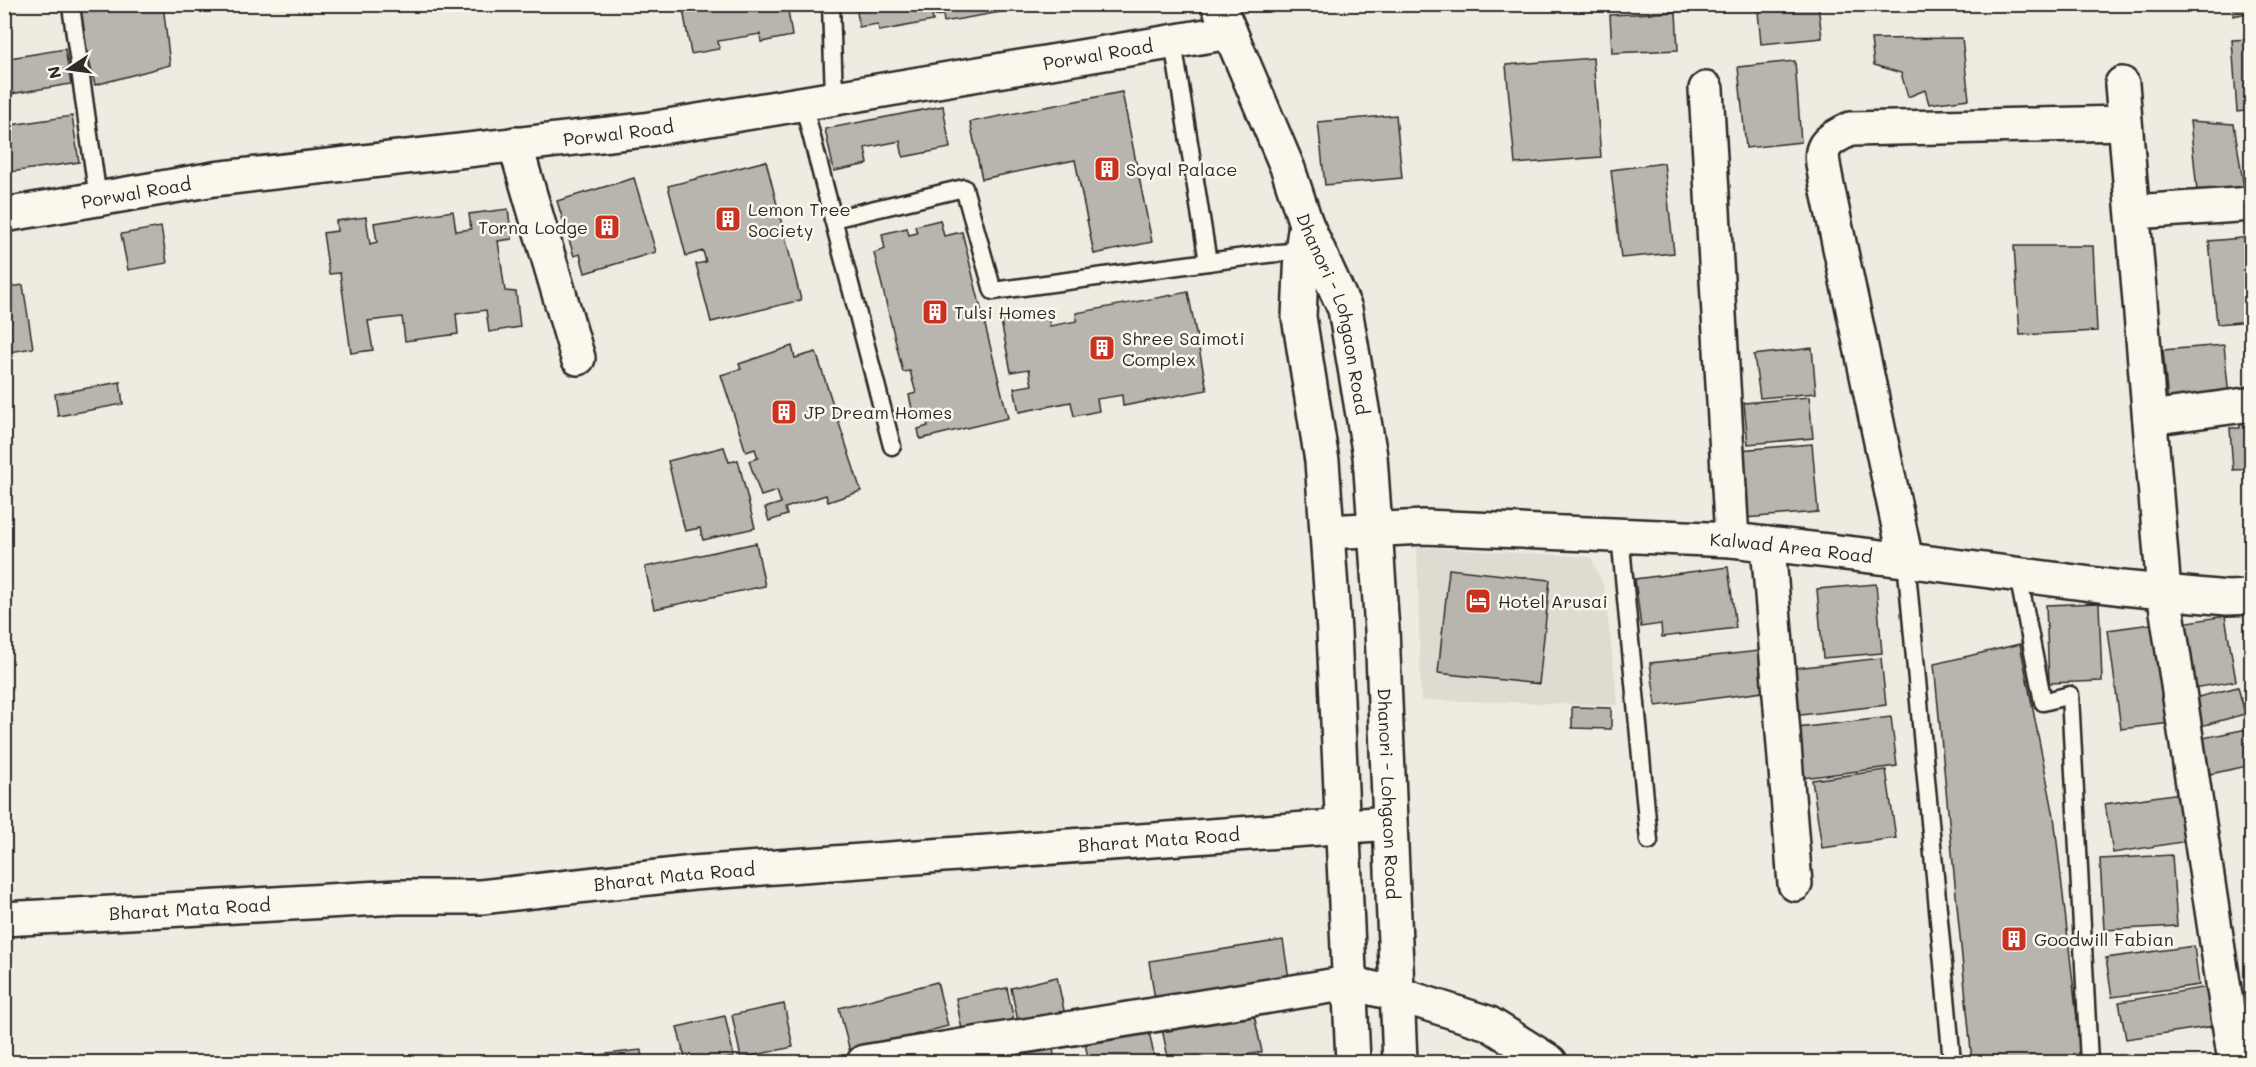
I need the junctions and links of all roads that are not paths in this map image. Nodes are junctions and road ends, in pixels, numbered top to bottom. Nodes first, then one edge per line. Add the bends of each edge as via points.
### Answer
1 (831, 4) edge
2 (71, 6) dead end
3 (1224, 18) edge
4 (1173, 42) junction
5 (2122, 84) dead end
6 (1706, 89) dead end
7 (834, 98) junction
8 (803, 103) junction
9 (2125, 123) junction
10 (515, 144) junction
11 (98, 199) junction
12 (2252, 204) edge
13 (2149, 211) dead end
14 (4, 216) edge
15 (833, 219) junction
16 (1304, 238) junction
17 (1209, 262) junction
18 (578, 358) dead end
19 (2252, 404) edge
20 (2150, 418) junction
21 (892, 446) dead end
22 (1375, 529) junction
23 (1327, 532) junction
24 (1620, 536) junction
25 (1732, 540) junction
26 (1768, 544) junction
27 (1906, 560) junction
28 (2018, 574) junction
29 (2164, 592) junction
30 (2252, 597) edge
31 (1390, 822) junction
32 (1343, 825) junction
33 (1649, 841) dead end
34 (1796, 884) dead end
35 (4, 919) edge
36 (1350, 983) junction
37 (1397, 993) junction
38 (864, 1062) edge
39 (1353, 1062) edge
40 (1400, 1062) edge
41 (1550, 1062) edge
42 (1952, 1062) edge
43 (2089, 1062) edge
44 (2235, 1062) edge

1 - 7 lane
2 - 11 lane
3 - 4 street, Porwal Road
3 - 16 street via 1288,169
4 - 7 street, Porwal Road
4 - 17 lane
5 - 9 street
6 - 25 street
7 - 8 street, Porwal Road
8 - 10 street, Porwal Road via 644,130
8 - 15 lane
9 - 20 street
9 - 27 street via 1850,129 1829,139 1821,152
10 - 11 street, Porwal Road via 214,179
10 - 18 street
11 - 14 street, Porwal Road
12 - 13 street
15 - 17 lane via 964,188 993,291
15 - 21 lane
16 - 17 lane
16 - 22 street, Dhanori - Lohgaon Road via 1346,309 1370,456
16 - 23 street, Dhanori - Lohgaon Road via 1299,317 1322,462
19 - 20 street
20 - 29 street
22 - 23 street, Kalwad Area Road
22 - 24 street, Kalwad Area Road via 1424,527
22 - 31 street, Dhanori - Lohgaon Road
23 - 32 street, Dhanori - Lohgaon Road
24 - 25 street, Kalwad Area Road
24 - 33 lane
25 - 26 street, Kalwad Area Road
26 - 27 street, Kalwad Area Road
26 - 34 street
27 - 28 street, Kalwad Area Road
27 - 42 lane
28 - 29 street, Kalwad Area Road
28 - 43 lane via 2043,702 2070,695
29 - 30 street, Kalwad Area Road
29 - 44 street
31 - 32 street, Bharat Mata Road
31 - 37 street, Dhanori - Lohgaon Road
32 - 35 street, Bharat Mata Road via 693,873 481,897 398,897
32 - 36 street, Dhanori - Lohgaon Road
36 - 37 street
36 - 38 street
36 - 39 street, Dhanori - Lohgaon Road
37 - 40 street, Dhanori - Lohgaon Road
37 - 41 street via 1488,1023

